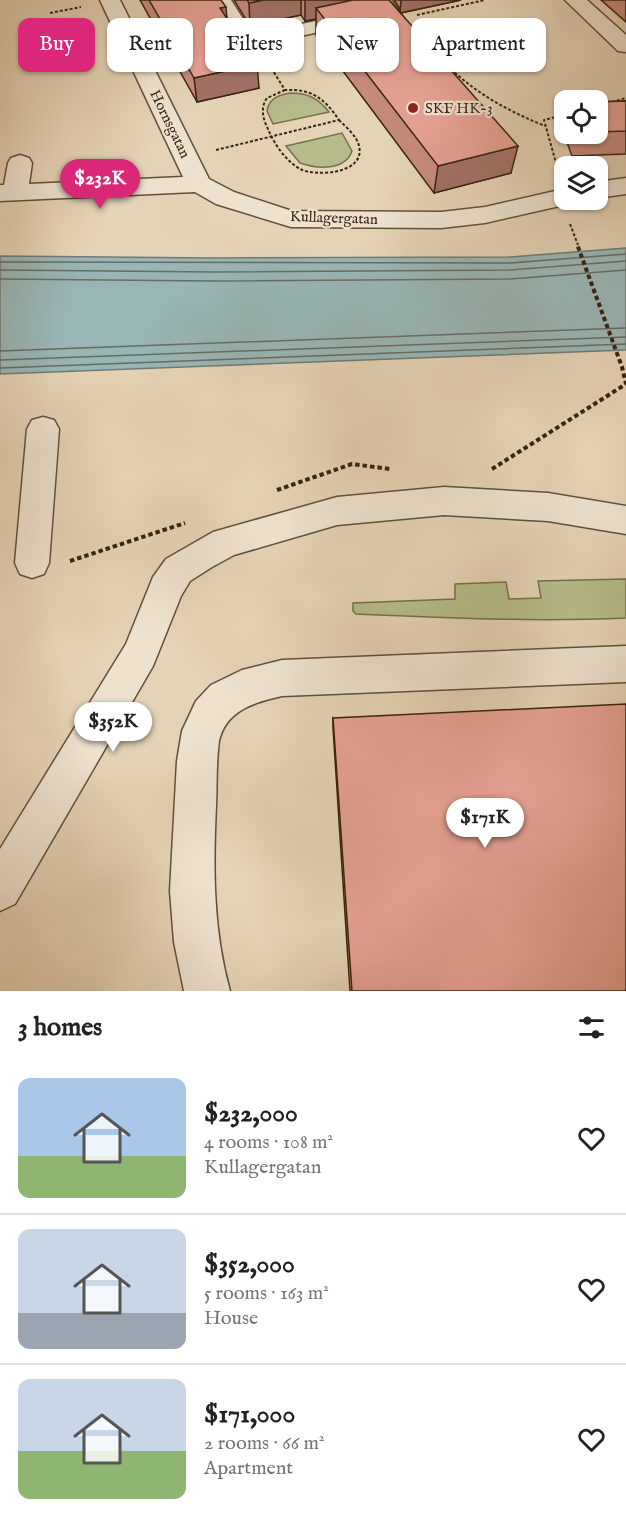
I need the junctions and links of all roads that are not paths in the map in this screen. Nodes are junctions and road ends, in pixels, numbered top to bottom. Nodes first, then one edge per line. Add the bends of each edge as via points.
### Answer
1 (110, 0) edge
2 (220, 0) edge
3 (575, 0) edge
4 (385, 6) edge
5 (626, 46) edge
6 (20, 163) dead end
7 (199, 184) junction
8 (626, 186) edge
9 (608, 188) edge
10 (8, 193) edge
11 (554, 205) edge
12 (43, 429) dead end
13 (626, 520) edge
14 (32, 563) dead end
15 (626, 664) edge
16 (0, 889) edge
17 (207, 991) edge

1 - 7 street, Hornsgatan
2 - 4 street via 244,37 254,40
3 - 5 street
6 - 10 street
7 - 10 street
7 - 11 street, Kullagergatan via 225,198 291,219 441,220
8 - 9 street
12 - 14 street
13 - 16 street via 548,507 444,501 337,511 225,543 178,570 165,588 140,654
15 - 17 street via 282,678 247,686 226,697 209,715 198,754 193,917 198,964

